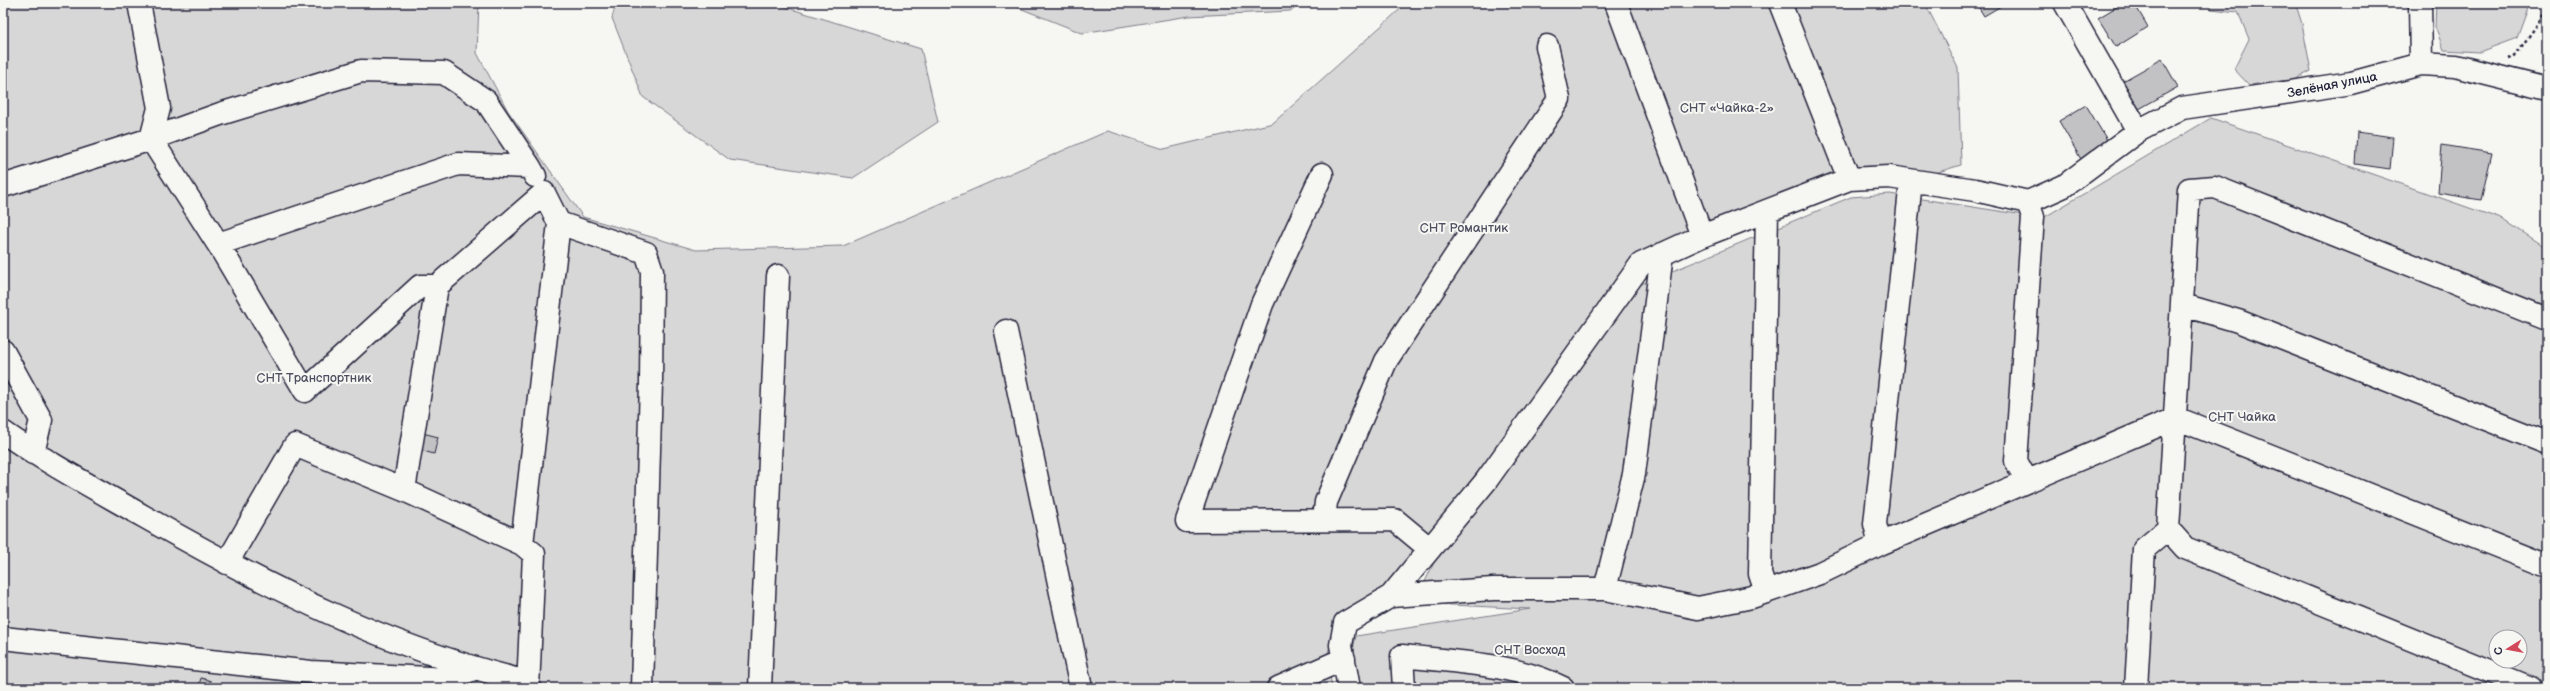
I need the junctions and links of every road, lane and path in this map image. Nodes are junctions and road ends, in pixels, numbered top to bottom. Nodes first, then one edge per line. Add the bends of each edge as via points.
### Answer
1 (139, 3) edge
2 (1616, 3) edge
3 (1780, 3) edge
4 (2065, 3) edge
5 (2420, 3) edge
6 (2547, 4) edge
7 (1547, 46) dead end
8 (2508, 59) dead end
9 (2421, 64) junction
10 (2547, 89) edge
11 (2138, 131) junction
12 (151, 139) junction
13 (530, 167) junction
14 (1322, 174) dead end
15 (1849, 179) junction
16 (1910, 181) junction
17 (3, 186) edge
18 (544, 193) junction
19 (2028, 202) junction
20 (1767, 211) junction
21 (559, 223) junction
22 (1702, 236) junction
23 (218, 244) junction
24 (1662, 254) junction
25 (778, 276) dead end
26 (437, 286) junction
27 (2183, 305) junction
28 (2547, 319) edge
29 (1006, 331) dead end
30 (3, 351) edge
31 (2176, 418) junction
32 (3, 432) edge
33 (2547, 443) edge
34 (33, 453) junction
35 (2027, 481) junction
36 (404, 490) junction
37 (1324, 520) junction
38 (2168, 529) junction
39 (522, 544) junction
40 (1880, 544) junction
41 (1430, 549) junction
42 (226, 563) junction
43 (2547, 566) edge
44 (1605, 589) junction
45 (1766, 592) junction
46 (1391, 596) junction
47 (3, 638) edge
48 (1344, 659) junction
49 (474, 669) junction
50 (528, 685) edge
51 (642, 688) edge
52 (760, 688) edge
53 (1081, 688) edge
54 (1278, 688) edge
55 (1349, 688) edge
56 (1404, 688) edge
57 (1563, 688) edge
58 (2136, 688) edge
59 (2531, 688) edge

1 - 12 street via 159,108
2 - 22 street
3 - 15 street
4 - 11 street
5 - 9 street
6 - 8 path via 2542,18 2514,57
7 - 37 street via 1559,98 1386,361 1326,502
9 - 10 street, Зелёная улица via 2455,66
9 - 11 street, Зелёная улица via 2351,83 2182,108
11 - 19 street, Зелёная улица via 2064,186
12 - 13 street via 220,114 361,71 444,73 486,101
12 - 17 street
12 - 23 street
13 - 18 street
13 - 23 street via 458,164
14 - 37 street via 1262,304 1187,521
15 - 16 street via 1889,177
15 - 20 street
16 - 19 street via 1975,190
16 - 40 street via 1876,517
18 - 21 street
18 - 26 street
19 - 35 street via 2033,217 2016,461
20 - 22 street
20 - 45 street via 1760,574
21 - 39 street
21 - 51 street via 646,252 652,272
22 - 24 street
23 - 26 street via 305,391 420,286
24 - 41 street via 1641,264 1486,481
24 - 44 street via 1634,474
25 - 52 street
26 - 36 street
27 - 28 street via 2189,189 2215,187
27 - 31 street
27 - 33 street via 2238,321
29 - 53 street
30 - 34 street via 41,420
31 - 35 street
31 - 38 street
31 - 43 street
32 - 34 street
34 - 42 street
35 - 40 street
36 - 39 street
36 - 42 street via 295,445
37 - 41 street via 1395,520
38 - 58 street via 2144,549
38 - 59 street via 2185,548
39 - 50 street via 534,554
40 - 45 street via 1820,573
41 - 46 street
42 - 49 street via 352,623
44 - 45 street via 1698,608
44 - 46 street via 1493,589
46 - 48 street via 1345,623 1341,645
47 - 49 street via 311,672 448,679
48 - 54 street
48 - 55 street
49 - 50 street
56 - 57 street via 1402,656 1508,669 1548,680

